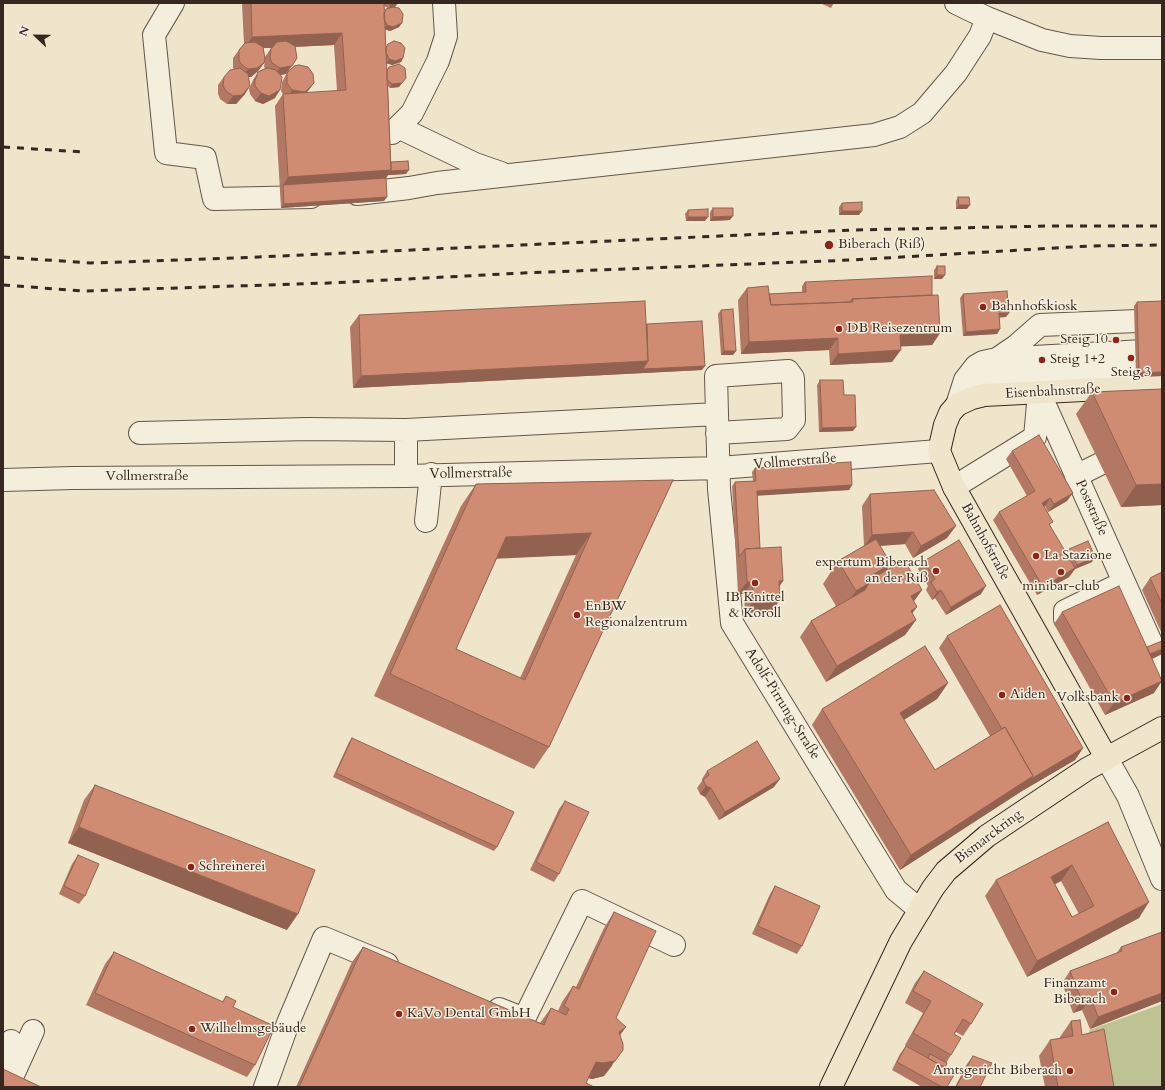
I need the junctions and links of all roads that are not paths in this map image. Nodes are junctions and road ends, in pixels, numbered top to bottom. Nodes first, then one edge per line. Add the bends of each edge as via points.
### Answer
1 (173, 3) edge
2 (444, 3) edge
3 (956, 3) edge
4 (987, 18) junction
5 (1162, 48) edge
6 (509, 175) junction
7 (1162, 320) edge
8 (1162, 350) edge
9 (997, 359) junction
10 (1162, 370) edge
11 (965, 380) junction
12 (1162, 386) edge
13 (1039, 392) junction
14 (953, 409) junction
15 (406, 430) junction
16 (140, 433) dead end
17 (939, 451) junction
18 (1100, 464) dead end
19 (719, 468) junction
20 (431, 474) junction
21 (406, 476) junction
22 (1076, 476) junction
23 (3, 480) edge
24 (954, 487) junction
25 (426, 521) dead end
26 (1126, 587) junction
27 (1065, 619) edge
28 (1162, 667) edge
29 (1162, 728) edge
30 (1107, 758) junction
31 (1162, 879) edge
32 (920, 910) junction
33 (674, 945) dead end
34 (405, 971) edge
35 (479, 1001) edge
36 (288, 1023) junction
37 (33, 1031) dead end
38 (7, 1061) edge
39 (33, 1084) edge
40 (249, 1087) edge
41 (265, 1087) edge
42 (831, 1087) edge

1 - 6 street via 154,35 166,152 205,158 214,199 374,193
2 - 6 street via 446,36 438,61 412,113 390,130
3 - 4 street
4 - 5 street via 1042,40 1070,46
4 - 6 street via 980,36 956,73 922,113 894,129 874,135
7 - 9 street via 1040,325
8 - 9 street
9 - 11 street via 976,366
10 - 11 street
11 - 14 street
12 - 13 main road, Eisenbahnstraße
13 - 14 main road, Eisenbahnstraße via 984,395
13 - 22 street, Poststraße
13 - 24 street via 1035,437
14 - 17 main road via 945,425
15 - 16 street via 308,429
15 - 19 street, Adolf-Pirrung-Straße via 717,424
15 - 21 street
17 - 19 street, Vollmerstraße
17 - 24 main road, Bahnhofstraße
18 - 22 street
19 - 20 street, Vollmerstraße
19 - 32 street, Adolf-Pirrung-Straße via 732,623 896,890
20 - 21 street, Vollmerstraße
20 - 25 street
21 - 23 street, Vollmerstraße
22 - 26 street, Poststraße
24 - 30 main road, Bahnhofstraße
26 - 27 street via 1065,611
26 - 28 street, Poststraße
29 - 30 main road, Bismarckring
30 - 31 street, Bahnhofstraße via 1128,796
30 - 32 main road, Bismarckring via 1086,769 967,852 946,871
32 - 42 main road, Bismarckring via 901,941
33 - 35 street via 582,901 524,1019
34 - 36 street via 324,938
36 - 40 street
36 - 41 street
37 - 38 street
38 - 39 street

